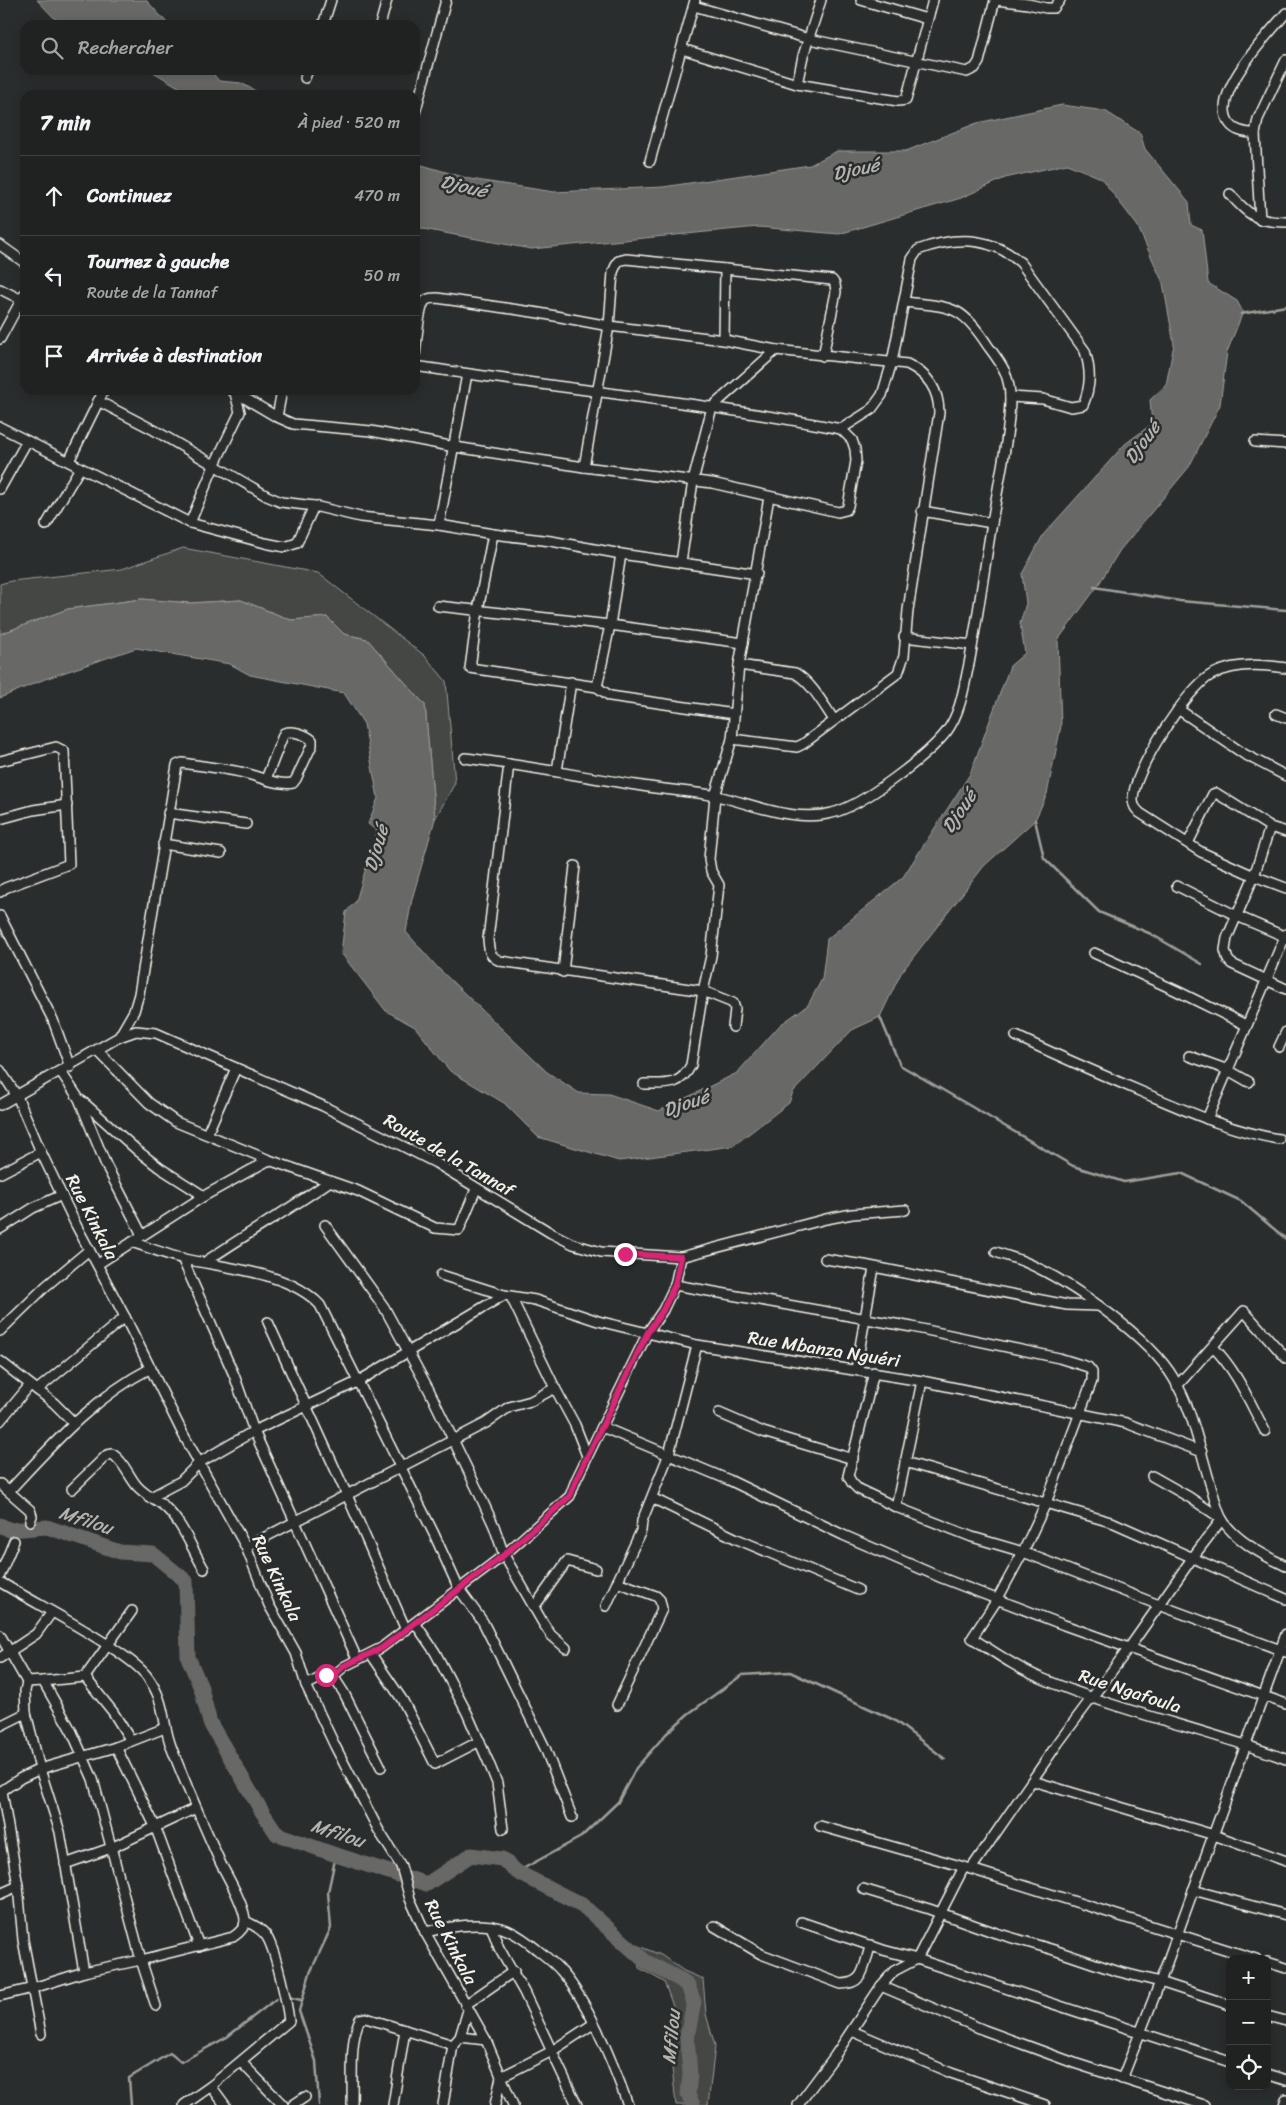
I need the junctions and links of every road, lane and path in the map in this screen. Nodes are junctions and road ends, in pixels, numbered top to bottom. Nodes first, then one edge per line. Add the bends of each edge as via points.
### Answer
1 (331, 0) edge
2 (387, 0) edge
3 (446, 0) edge
4 (821, 0) edge
5 (861, 0) edge
6 (932, 0) edge
7 (996, 0) edge
8 (1060, 0) edge
9 (694, 3) edge
10 (1286, 13) edge
11 (927, 19) junction
12 (325, 20) edge
13 (381, 20) edge
14 (809, 39) junction
15 (682, 49) junction
16 (1286, 60) edge
17 (915, 62) junction
18 (797, 84) junction
19 (420, 95) edge
20 (1255, 134) junction
21 (650, 161) dead end
22 (1230, 194) dead end
23 (1260, 220) junction
24 (1286, 222) edge
25 (0, 244) edge
26 (20, 259) edge
27 (725, 270) junction
28 (0, 289) edge
29 (20, 296) edge
30 (20, 302) edge
31 (904, 302) junction
32 (420, 317) edge
33 (609, 326) junction
34 (0, 339) edge
35 (724, 340) junction
36 (776, 350) junction
37 (822, 356) junction
38 (892, 362) junction
39 (420, 367) edge
40 (468, 374) junction
41 (598, 393) junction
42 (102, 395) edge
43 (234, 395) edge
44 (240, 395) edge
45 (281, 395) edge
46 (1010, 397) junction
47 (98, 402) junction
48 (257, 405) junction
49 (712, 407) junction
50 (240, 412) junction
51 (277, 418) junction
52 (0, 427) edge
53 (841, 429) junction
54 (27, 441) junction
55 (1255, 442) dead end
56 (1286, 444) edge
57 (455, 447) junction
58 (69, 461) junction
59 (214, 466) junction
60 (584, 467) junction
61 (80, 468) junction
62 (693, 481) junction
63 (0, 489) edge
64 (768, 497) junction
65 (314, 506) junction
66 (922, 511) junction
67 (190, 523) junction
68 (992, 524) junction
69 (46, 525) dead end
70 (439, 525) junction
71 (493, 534) junction
72 (621, 554) junction
73 (681, 562) junction
74 (756, 574) junction
75 (438, 606) dead end
76 (478, 610) junction
77 (610, 625) junction
78 (904, 638) junction
79 (743, 644) junction
80 (972, 645) junction
81 (739, 665) junction
82 (1286, 668) edge
83 (571, 682) junction
84 (597, 686) junction
85 (1178, 709) junction
86 (734, 714) junction
87 (1276, 714) dead end
88 (1286, 718) edge
89 (834, 720) junction
90 (732, 739) junction
91 (465, 758) dead end
92 (0, 761) edge
93 (509, 764) junction
94 (553, 770) junction
95 (1286, 776) edge
96 (266, 779) junction
97 (715, 796) junction
98 (67, 805) junction
99 (168, 813) junction
100 (0, 819) edge
101 (246, 824) dead end
102 (1270, 827) junction
103 (1286, 832) edge
104 (1188, 843) junction
105 (164, 844) junction
106 (221, 853) dead end
107 (575, 866) dead end
108 (1254, 876) junction
109 (1177, 886) dead end
110 (1286, 888) edge
111 (0, 892) edge
112 (0, 916) edge
113 (1237, 916) junction
114 (1286, 936) edge
115 (1094, 953) dead end
116 (563, 972) junction
117 (1265, 980) junction
118 (1286, 990) edge
119 (702, 991) junction
120 (1246, 1025) junction
121 (733, 1027) dead end
122 (1286, 1032) edge
123 (1016, 1036) dead end
124 (119, 1037) junction
125 (1279, 1047) dead end
126 (97, 1050) junction
127 (1189, 1056) dead end
128 (70, 1067) junction
129 (236, 1068) junction
130 (0, 1070) edge
131 (1228, 1070) junction
132 (61, 1072) junction
133 (1249, 1082) dead end
134 (644, 1084) dead end
135 (17, 1096) junction
136 (80, 1099) junction
137 (0, 1105) edge
138 (1207, 1119) junction
139 (207, 1134) junction
140 (1279, 1139) dead end
141 (41, 1152) junction
142 (269, 1160) junction
143 (1, 1173) edge
144 (330, 1181) junction
145 (476, 1189) junction
146 (62, 1195) junction
147 (204, 1196) junction
148 (905, 1210) dead end
149 (325, 1225) dead end
150 (0, 1229) edge
151 (142, 1235) junction
152 (132, 1242) junction
153 (89, 1250) junction
154 (996, 1252) dead end
155 (681, 1257) junction
156 (182, 1258) junction
157 (825, 1259) dead end
158 (205, 1262) junction
159 (98, 1264) junction
160 (874, 1268) junction
161 (441, 1275) dead end
162 (675, 1285) junction
163 (508, 1296) junction
164 (1099, 1306) junction
165 (125, 1317) junction
166 (866, 1320) junction
167 (268, 1322) dead end
168 (0, 1331) edge
169 (648, 1332) junction
170 (697, 1345) junction
171 (1213, 1347) junction
172 (408, 1352) junction
173 (1286, 1358) edge
174 (0, 1361) edge
175 (151, 1368) junction
176 (856, 1369) junction
177 (874, 1372) junction
178 (922, 1381) junction
179 (357, 1382) junction
180 (1177, 1386) junction
181 (34, 1388) junction
182 (555, 1388) junction
183 (306, 1406) junction
184 (719, 1413) dead end
185 (1080, 1413) junction
186 (0, 1420) edge
187 (74, 1423) junction
188 (602, 1426) junction
189 (254, 1431) junction
190 (1265, 1431) dead end
191 (452, 1440) junction
192 (1202, 1452) junction
193 (669, 1454) junction
194 (588, 1456) junction
195 (853, 1459) junction
196 (200, 1462) junction
197 (904, 1462) junction
198 (400, 1467) junction
199 (1152, 1476) dead end
200 (0, 1484) edge
201 (72, 1489) dead end
202 (9, 1491) junction
203 (347, 1495) junction
204 (149, 1498) junction
205 (652, 1498) junction
206 (1046, 1503) junction
207 (896, 1507) junction
208 (1222, 1519) junction
209 (296, 1520) junction
210 (30, 1521) dead end
211 (14, 1541) dead end
212 (246, 1547) junction
213 (1023, 1552) junction
214 (504, 1555) junction
215 (1193, 1556) junction
216 (1286, 1566) edge
217 (204, 1569) dead end
218 (596, 1569) dead end
219 (0, 1575) edge
220 (0, 1582) edge
221 (617, 1582) junction
222 (459, 1589) junction
223 (858, 1590) dead end
224 (1286, 1599) edge
225 (997, 1600) junction
226 (534, 1606) junction
227 (606, 1606) dead end
228 (1159, 1606) junction
229 (132, 1611) dead end
230 (52, 1612) junction
231 (415, 1623) junction
232 (406, 1630) junction
233 (1286, 1634) edge
234 (0, 1635) edge
235 (108, 1645) junction
236 (566, 1648) dead end
237 (1129, 1648) junction
238 (10, 1650) junction
239 (1283, 1651) edge
240 (371, 1654) junction
241 (0, 1658) edge
242 (357, 1659) junction
243 (333, 1676) junction
244 (85, 1677) junction
245 (43, 1681) junction
246 (27, 1682) junction
247 (306, 1685) junction
248 (1263, 1696) junction
249 (1092, 1697) junction
250 (1286, 1704) edge
251 (617, 1705) dead end
252 (26, 1713) junction
253 (0, 1726) edge
254 (166, 1728) junction
255 (131, 1741) junction
256 (480, 1741) junction
257 (1246, 1744) junction
258 (116, 1747) junction
259 (84, 1757) junction
260 (1286, 1759) edge
261 (381, 1767) dead end
262 (40, 1769) junction
263 (1033, 1781) junction
264 (1, 1792) edge
265 (196, 1808) junction
266 (572, 1817) dead end
267 (155, 1826) junction
268 (820, 1826) dead end
269 (503, 1829) dead end
270 (1214, 1835) junction
271 (111, 1848) junction
272 (1286, 1861) edge
273 (65, 1864) junction
274 (967, 1868) junction
275 (18, 1886) junction
276 (863, 1889) dead end
277 (1194, 1890) junction
278 (0, 1894) edge
279 (941, 1913) junction
280 (1286, 1915) edge
281 (246, 1921) junction
282 (801, 1922) dead end
283 (491, 1926) junction
284 (714, 1926) dead end
285 (425, 1932) junction
286 (1178, 1934) junction
287 (199, 1946) junction
288 (871, 1946) junction
289 (1244, 1955) edge
290 (917, 1959) junction
291 (141, 1960) junction
292 (1271, 1963) edge
293 (1286, 1968) edge
294 (514, 1971) junction
295 (84, 1972) junction
296 (1160, 1982) junction
297 (881, 1986) junction
298 (33, 1988) junction
299 (0, 1996) edge
300 (1226, 2003) edge
301 (156, 2006) dead end
302 (467, 2007) junction
303 (1271, 2017) edge
304 (1286, 2021) edge
305 (594, 2024) junction
306 (405, 2030) junction
307 (852, 2031) junction
308 (42, 2034) dead end
309 (1140, 2034) junction
310 (460, 2037) junction
311 (486, 2040) junction
312 (453, 2045) junction
313 (552, 2051) junction
314 (1226, 2061) edge
315 (241, 2062) junction
316 (1271, 2075) edge
317 (500, 2077) junction
318 (1122, 2079) junction
319 (1286, 2080) edge
320 (211, 2086) junction
321 (305, 2096) dead end
322 (1286, 2099) edge
323 (184, 2105) edge
324 (225, 2105) edge
325 (283, 2105) edge
326 (293, 2105) edge
327 (352, 2105) edge
328 (393, 2105) edge
329 (443, 2105) edge
330 (495, 2105) edge
331 (513, 2105) edge
332 (577, 2105) edge
333 (628, 2105) edge
334 (798, 2105) edge
335 (1045, 2105) edge
336 (1204, 2105) edge
337 (1284, 2105) edge

1 - 12 street
2 - 13 street
3 - 19 street
4 - 14 street
5 - 11 street
6 - 11 street
7 - 8 street via 1046,8 1054,8
7 - 17 street via 975,68 967,72
9 - 14 street
9 - 15 street
10 - 20 street via 1230,85 1226,101 1226,117 1230,125
11 - 17 street
14 - 17 street
14 - 18 street
15 - 18 street
15 - 21 street
16 - 20 street via 1258,119
17 - 18 street via 906,100
20 - 23 street
22 - 23 street via 1242,209
23 - 24 street
25 - 26 street
27 - 33 street via 618,260 613,272
27 - 35 street
27 - 37 street via 832,280 836,284 836,292
28 - 29 street
30 - 34 street
31 - 38 street
31 - 46 street via 954,309 966,316 1004,369
31 - 46 street via 912,259 918,250 948,240 998,246 1022,263 1085,351 1090,368 1089,392 1082,405 1071,407 1043,399
32 - 33 street via 424,302 437,298
33 - 35 street
33 - 41 street
35 - 36 street
36 - 37 street
36 - 49 street
37 - 38 street
38 - 53 street via 879,402
38 - 66 street via 917,368 929,379 938,395 939,413
39 - 40 street
40 - 41 street
40 - 57 street
41 - 49 street
41 - 60 street
42 - 47 street
43 - 50 street
44 - 48 street
45 - 51 street
46 - 68 street
47 - 58 street
47 - 59 street via 154,430
48 - 50 street
48 - 51 street
49 - 53 street
49 - 62 street
50 - 59 street
51 - 57 street via 293,424 371,430
52 - 54 street
53 - 64 street via 852,440 856,461 846,510 838,512
54 - 58 street
54 - 63 street
55 - 56 street
57 - 60 street
57 - 70 street
58 - 61 street
59 - 65 street via 281,502
59 - 67 street
60 - 62 street
61 - 67 street
61 - 69 street
62 - 64 street
62 - 73 street
64 - 74 street
65 - 67 street via 297,544 285,547
65 - 70 street via 360,516
66 - 68 street
66 - 78 street
68 - 80 street
70 - 71 street
71 - 72 street
71 - 76 street
72 - 73 street
72 - 77 street
73 - 74 street
74 - 79 street
75 - 76 street
76 - 77 street
76 - 83 street via 470,668
77 - 79 street
77 - 84 street
78 - 80 street
78 - 89 street via 904,656 898,673
79 - 81 street
80 - 97 street via 963,693 956,715 946,731 883,786 849,807 814,816
81 - 86 street
81 - 89 street via 801,676
82 - 85 street via 1252,665 1222,670 1200,683
83 - 84 street
83 - 94 street via 557,771
84 - 86 street via 610,696
85 - 95 street via 1244,754
85 - 104 street via 1157,741 1138,780 1133,803 1140,813
86 - 90 street
87 - 88 street
89 - 90 street via 797,747
90 - 97 street
91 - 93 street
92 - 98 street via 62,748
93 - 94 street
93 - 116 street via 489,952 491,957 500,961
94 - 97 street
96 - 96 street via 293,783 312,740 284,732
96 - 99 street via 182,763 175,770
97 - 119 street via 708,859 719,885 711,956
98 - 100 street
98 - 111 street via 69,864
99 - 101 street
99 - 105 street
102 - 103 street
102 - 104 street via 1216,793
102 - 108 street
104 - 108 street
105 - 106 street
105 - 124 street via 139,994 134,1011
107 - 116 street
108 - 110 street
108 - 113 street
109 - 113 street
112 - 128 street via 53,1020
113 - 114 street
113 - 117 street via 1227,938 1225,950 1228,960
114 - 117 street
115 - 120 street
116 - 119 street
117 - 118 street
117 - 120 street
119 - 121 street via 733,1003
119 - 134 street via 691,1065 685,1076 677,1082
120 - 131 street
122 - 125 street
123 - 138 street
124 - 126 street, Route de la Tannaf
124 - 129 street, Route de la Tannaf via 136,1031 156,1033
126 - 128 street, Route de la Tannaf
126 - 139 street via 150,1103 176,1122
127 - 131 street
128 - 132 street, Route de la Tannaf
129 - 139 street
129 - 145 street, Route de la Tannaf via 294,1092 400,1144
130 - 135 street, Rue Kinkala
131 - 133 street
131 - 138 street
132 - 135 street, Route de la Tannaf
132 - 136 street
135 - 137 street, Route de la Tannaf
135 - 141 street, Rue Kinkala
136 - 147 street via 138,1152
136 - 151 street via 106,1165
138 - 140 street via 1249,1134
139 - 142 street
141 - 143 street
141 - 146 street, Rue Kinkala
142 - 144 street
142 - 147 street
144 - 145 street via 435,1228 459,1230
144 - 158 street
145 - 155 street, Route de la Tannaf via 573,1244 601,1252
146 - 150 street via 33,1208
146 - 153 street, Rue Kinkala
147 - 151 street
148 - 155 street, Route de la Tannaf via 826,1219
149 - 172 street via 384,1307
151 - 152 street
152 - 156 street
152 - 159 street
153 - 159 street, Rue Kinkala
153 - 168 street
154 - 164 street via 1026,1262
155 - 162 street
156 - 158 street
156 - 189 street via 230,1366
157 - 160 street
158 - 179 street via 277,1279 311,1294 320,1305
159 - 165 street, Rue Kinkala
160 - 164 street via 1067,1306
160 - 166 street
161 - 163 street, Rue Mbanza Nguéri
162 - 166 street
162 - 169 street
163 - 169 street, Rue Mbanza Nguéri via 535,1300 598,1321
163 - 172 street
163 - 182 street
164 - 180 street via 1152,1351
165 - 175 street, Rue Kinkala
165 - 181 street
166 - 176 street
166 - 185 street via 1059,1358 1088,1367 1092,1381
167 - 183 street
169 - 170 street, Rue Mbanza Nguéri
169 - 188 street
170 - 176 street, Rue Mbanza Nguéri
170 - 193 street
171 - 173 street via 1244,1310
171 - 180 street
171 - 190 street via 1228,1362
172 - 179 street
172 - 191 street
174 - 181 street
175 - 187 street via 116,1388
175 - 196 street, Rue Kinkala
176 - 177 street, Rue Mbanza Nguéri
177 - 178 street, Rue Mbanza Nguéri
177 - 195 street
178 - 185 street, Rue Mbanza Nguéri
178 - 197 street
179 - 183 street
179 - 198 street
180 - 192 street via 1193,1419
181 - 186 street
181 - 187 street
182 - 191 street via 531,1401 509,1407
182 - 194 street
183 - 189 street
183 - 203 street
184 - 195 street via 763,1432
185 - 192 street, Rue Mbanza Nguéri via 1126,1423
185 - 206 street
187 - 202 street
188 - 193 street
188 - 194 street
189 - 196 street
189 - 209 street
191 - 198 street
191 - 214 street via 494,1526
192 - 208 street
193 - 205 street
193 - 225 street via 843,1535
194 - 214 street via 570,1496
195 - 207 street via 848,1476 852,1483
196 - 204 street via 181,1481
196 - 212 street, Rue Kinkala
197 - 206 street
197 - 207 street
198 - 203 street
198 - 222 street
199 - 208 street
200 - 202 street
201 - 204 street via 107,1455 112,1454
202 - 210 street via 30,1510
203 - 209 street
203 - 232 street
204 - 217 street via 164,1505 174,1517
205 - 221 street via 641,1531
205 - 223 street via 737,1539
206 - 213 street
206 - 215 street via 1114,1523
207 - 213 street via 972,1537
208 - 215 street
208 - 216 street via 1250,1546
209 - 212 street
209 - 242 street
211 - 219 street
212 - 247 street, Rue Kinkala via 269,1605 296,1653
213 - 225 street
213 - 228 street
214 - 222 street
214 - 226 street
215 - 224 street
215 - 228 street
218 - 226 street via 567,1561
220 - 230 street
221 - 227 street
221 - 251 street via 656,1596 662,1609
222 - 231 street
222 - 266 street via 483,1622 503,1662 554,1770
225 - 237 street
225 - 249 street, Rue Ngafoula via 972,1638 1040,1678
226 - 236 street via 551,1635
228 - 237 street
228 - 239 street
229 - 235 street
230 - 235 street
230 - 238 street via 36,1634
231 - 232 street
231 - 256 street via 435,1652
232 - 240 street
233 - 239 street
234 - 238 street
235 - 244 street
235 - 254 street via 145,1674 161,1700
237 - 248 street
237 - 249 street
238 - 241 street
238 - 246 street
239 - 248 street
240 - 242 street
240 - 256 street via 403,1700 435,1764
242 - 243 street
243 - 247 street via 326,1675
243 - 261 street
244 - 245 street
244 - 255 street
245 - 246 street
245 - 259 street
246 - 252 street
247 - 285 street, Rue Kinkala via 379,1831 401,1866 410,1899
248 - 250 street
248 - 257 street
249 - 257 street, Rue Ngafoula
249 - 263 street
252 - 253 street
252 - 262 street
254 - 255 street
254 - 265 street
255 - 258 street
256 - 269 street via 497,1784
257 - 260 street, Rue Ngafoula
257 - 270 street
258 - 259 street
258 - 267 street
259 - 262 street
259 - 271 street via 102,1806
262 - 264 street
262 - 273 street via 60,1832
263 - 270 street
263 - 274 street
264 - 275 street
265 - 267 street
265 - 281 street
267 - 271 street
267 - 287 street
268 - 274 street
270 - 272 street
270 - 277 street
271 - 273 street
271 - 291 street
273 - 295 street
274 - 279 street
274 - 286 street
275 - 278 street
275 - 298 street via 23,1940
276 - 279 street
277 - 280 street
277 - 286 street
279 - 290 street
279 - 296 street via 1116,1971
281 - 287 street via 233,1937
281 - 315 street via 267,1937 289,2021
282 - 288 street
283 - 285 street via 450,1927
283 - 294 street via 499,1948
283 - 305 street via 519,1935 563,1972
284 - 288 street via 760,1954 841,1984 854,1983 859,1979
285 - 302 street, Rue Kinkala
286 - 289 street
286 - 296 street
287 - 291 street
288 - 290 street
290 - 297 street via 894,1970
290 - 309 street
291 - 295 street
291 - 301 street
292 - 293 street
294 - 302 street
294 - 313 street
295 - 298 street
296 - 300 street
296 - 309 street
297 - 307 street
297 - 318 street via 984,2030
298 - 299 street
298 - 308 street
302 - 310 street
302 - 311 street, Rue Kinkala
303 - 304 street
305 - 313 street
305 - 333 street
306 - 312 street
306 - 327 street via 360,2019 354,2039
306 - 328 street
307 - 334 street
307 - 335 street via 951,2072
309 - 314 street
309 - 318 street
310 - 311 street
310 - 312 street
311 - 317 street, Rue Kinkala
312 - 329 street
313 - 317 street
313 - 332 street
315 - 320 street
315 - 325 street
316 - 319 street
317 - 330 street
317 - 331 street, Rue Kinkala
318 - 336 street
320 - 323 street
320 - 324 street
321 - 326 street
322 - 337 street

